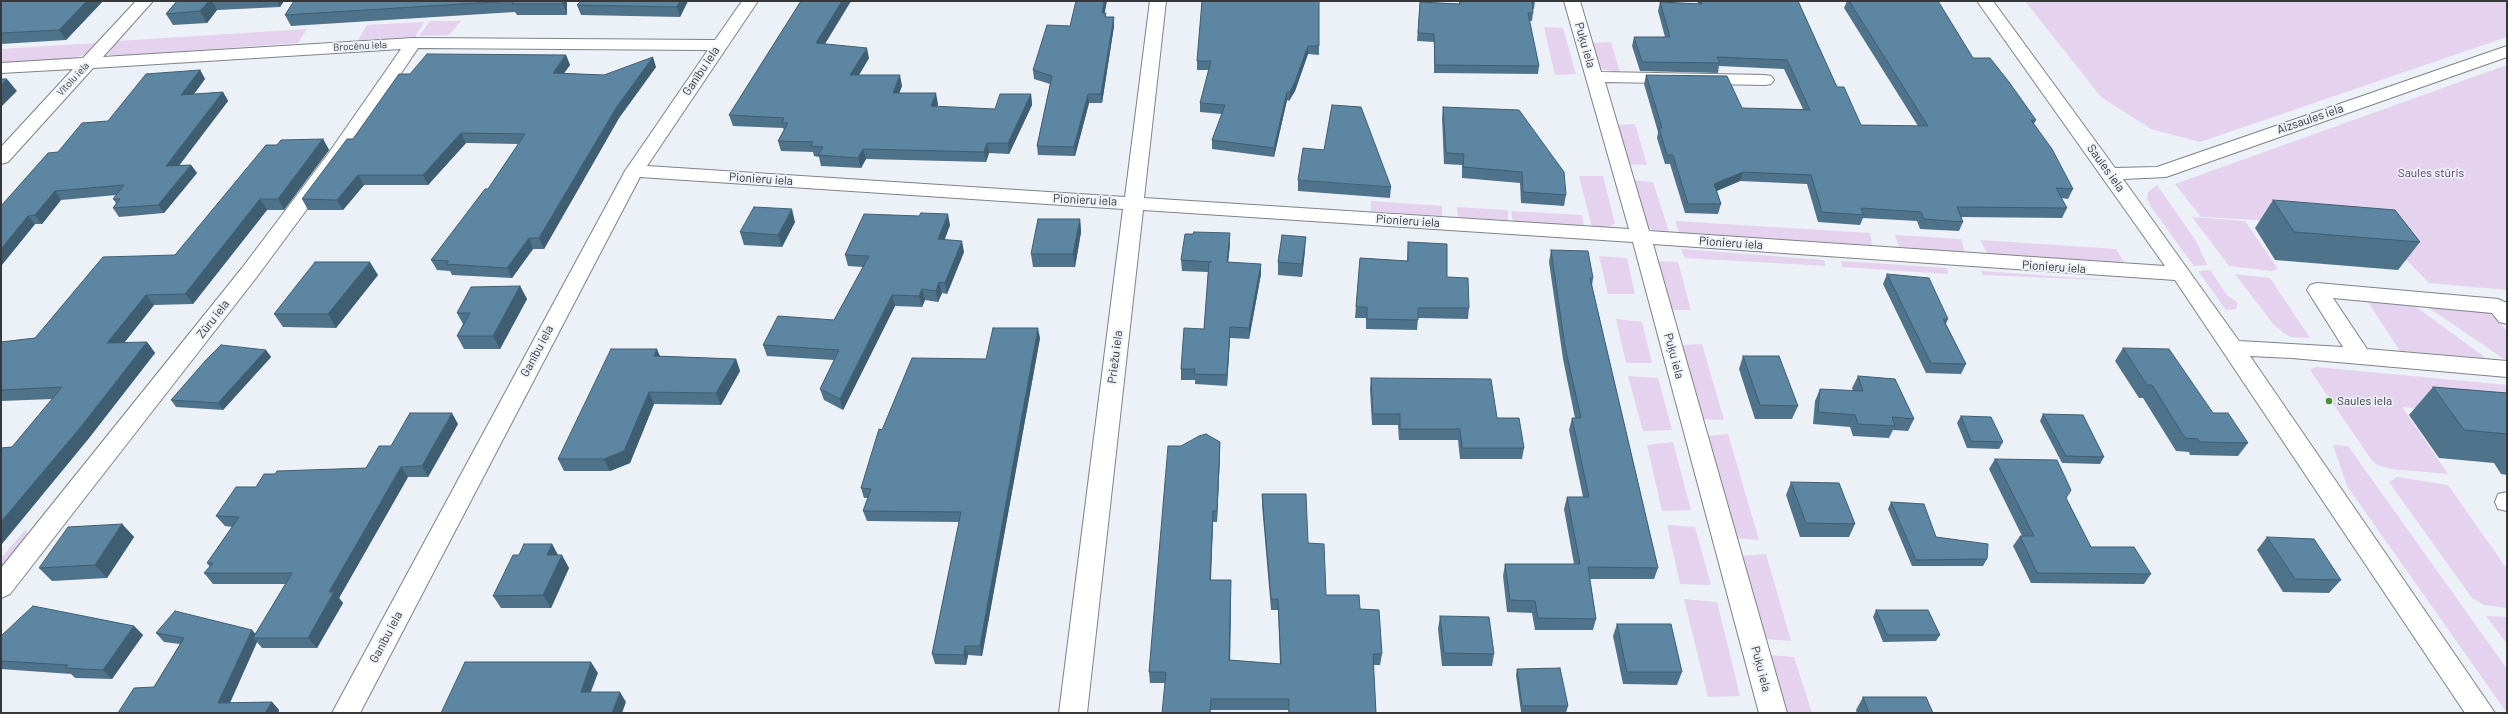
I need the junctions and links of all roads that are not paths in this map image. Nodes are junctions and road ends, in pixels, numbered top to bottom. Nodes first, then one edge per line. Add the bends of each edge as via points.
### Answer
1 (145, 1) edge
2 (750, 1) edge
3 (1158, 1) edge
4 (1572, 1) edge
5 (1985, 1) edge
6 (413, 43) junction
7 (719, 45) junction
8 (2507, 51) edge
9 (90, 61) junction
10 (1, 68) edge
11 (1594, 77) junction
12 (1765, 80) dead end
13 (1, 158) edge
14 (634, 171) junction
15 (2110, 174) junction
16 (1133, 203) junction
17 (1641, 236) junction
18 (2182, 274) junction
19 (2507, 317) edge
20 (2233, 348) junction
21 (2360, 356) junction
22 (2507, 369) edge
23 (1, 587) edge
24 (346, 713) edge
25 (1072, 713) edge
26 (1773, 713) edge
27 (2481, 713) edge

1 - 9 street, Vītolu iela
2 - 7 street, Ganību iela
3 - 16 street, Priežu iela
4 - 11 street, Puķu iela
5 - 15 street, Saules iela
6 - 7 street, Brocēnu iela
6 - 9 street, Brocēnu iela
6 - 23 street, Zūru iela via 335,158 249,273
7 - 14 street, Ganību iela
8 - 15 street, Aizsaules iela via 2159,173
9 - 10 street, Brocēnu iela
9 - 13 street, Vītolu iela
11 - 12 street
11 - 17 street, Puķu iela
14 - 16 street, Pionieru iela
14 - 24 street, Ganību iela
15 - 18 street, Saules iela
16 - 17 street, Pionieru iela
16 - 25 street, Priežu iela
17 - 18 street, Pionieru iela
17 - 26 street, Puķu iela
18 - 20 street, Saules iela
19 - 21 street via 2498,306 2317,290
20 - 21 street
20 - 27 street, Saules iela
21 - 22 street

